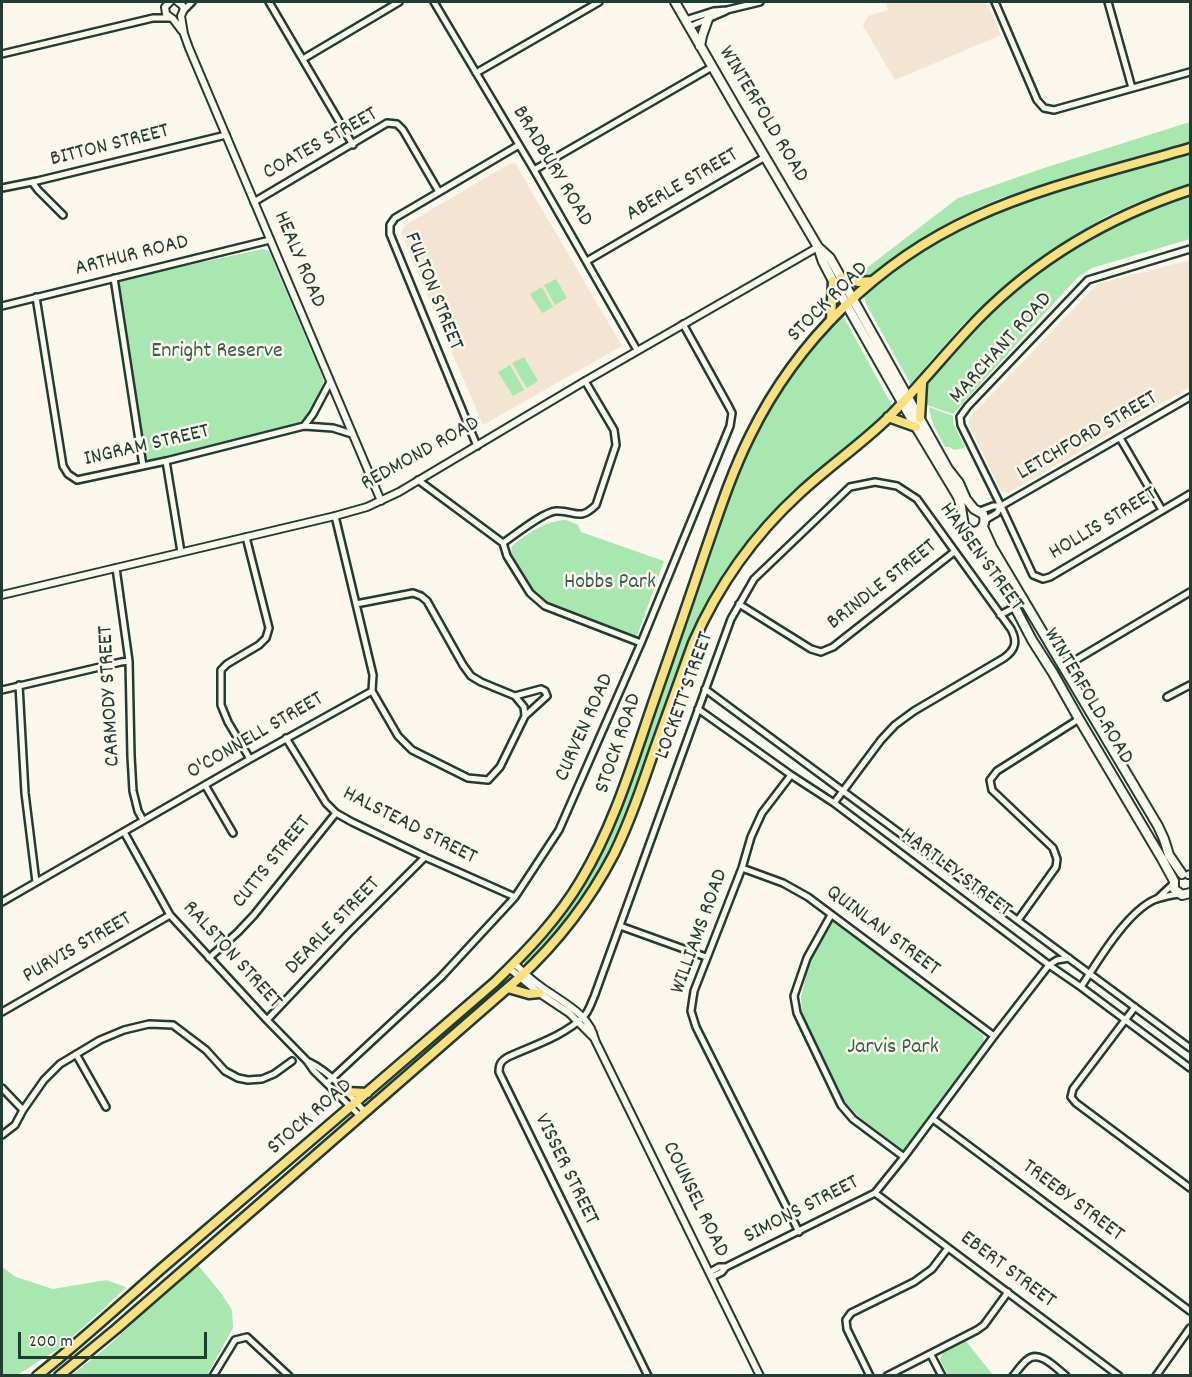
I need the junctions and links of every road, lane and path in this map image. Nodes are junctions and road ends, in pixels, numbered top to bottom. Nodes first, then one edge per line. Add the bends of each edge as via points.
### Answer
1 (179, 2) edge
2 (192, 2) edge
3 (269, 2) edge
4 (399, 2) edge
5 (434, 2) edge
6 (599, 2) edge
7 (675, 2) edge
8 (760, 2) edge
9 (996, 2) edge
10 (1108, 2) edge
11 (167, 4) edge
12 (727, 10) junction
13 (182, 14) junction
14 (153, 18) junction
15 (172, 18) junction
16 (708, 19) junction
17 (688, 23) junction
18 (184, 34) junction
19 (700, 46) junction
20 (2, 54) edge
21 (303, 59) junction
22 (712, 67) junction
23 (1191, 72) edge
24 (476, 73) junction
25 (1132, 88) junction
26 (226, 135) junction
27 (353, 144) junction
28 (519, 145) junction
29 (1191, 148) edge
30 (765, 157) junction
31 (534, 170) junction
32 (32, 182) junction
33 (2, 188) edge
34 (1191, 190) edge
35 (439, 192) junction
36 (254, 202) junction
37 (63, 215) dead end
38 (270, 240) junction
39 (819, 246) junction
40 (1191, 249) edge
41 (587, 261) junction
42 (114, 278) junction
43 (837, 280) junction
44 (873, 281) junction
45 (36, 297) junction
46 (850, 302) junction
47 (2, 306) edge
48 (831, 320) junction
49 (683, 324) junction
50 (637, 350) junction
51 (585, 381) junction
52 (330, 382) junction
53 (922, 383) junction
54 (1191, 397) edge
55 (905, 400) junction
56 (888, 417) junction
57 (920, 418) junction
58 (304, 426) junction
59 (916, 427) junction
60 (352, 434) junction
61 (1120, 438) junction
62 (477, 446) junction
63 (166, 461) junction
64 (142, 466) junction
65 (418, 480) junction
66 (1191, 494) edge
67 (917, 499) joint
68 (381, 501) junction
69 (1001, 506) junction
70 (977, 510) junction
71 (1161, 510) junction
72 (335, 516) junction
73 (963, 518) junction
74 (984, 523) junction
75 (972, 532) junction
76 (246, 537) junction
77 (503, 543) junction
78 (181, 552) junction
79 (954, 552) junction
80 (116, 568) junction
81 (1033, 575) joint
82 (1191, 592) edge
83 (2, 595) edge
84 (1025, 602) junction
85 (356, 604) junction
86 (739, 604) junction
87 (1015, 608) junction
88 (1000, 615) junction
89 (642, 643) junction
90 (129, 661) junction
91 (1064, 666) junction
92 (19, 685) junction
93 (1191, 685) edge
94 (705, 689) junction
95 (2, 690) edge
96 (372, 691) junction
97 (515, 696) junction
98 (1167, 697) dead end
99 (698, 709) junction
100 (525, 716) junction
101 (1079, 719) junction
102 (286, 738) junction
103 (250, 759) junction
104 (791, 775) junction
105 (205, 785) junction
106 (843, 790) junction
107 (834, 803) junction
108 (336, 813) junction
109 (143, 820) junction
110 (124, 832) junction
111 (233, 833) dead end
112 (425, 857) junction
113 (742, 868) junction
114 (1188, 875) edge
115 (36, 882) junction
116 (1174, 883) junction
117 (1191, 893) edge
118 (1180, 894) junction
119 (515, 897) junction
120 (1157, 899) junction
121 (2, 902) edge
122 (1191, 903) edge
123 (170, 915) junction
124 (831, 915) junction
125 (1018, 920) junction
126 (620, 926) junction
127 (706, 957) junction
128 (209, 958) junction
129 (1068, 958) junction
130 (1049, 965) junction
131 (512, 966) junction
132 (1089, 974) junction
133 (522, 975) junction
134 (1081, 987) junction
135 (508, 988) junction
136 (538, 993) junction
137 (1135, 1007) junction
138 (2, 1012) edge
139 (581, 1019) junction
140 (267, 1020) junction
141 (1125, 1020) junction
142 (994, 1036) junction
143 (1191, 1048) edge
144 (76, 1054) junction
145 (292, 1061) dead end
146 (308, 1061) junction
147 (1191, 1068) edge
148 (332, 1078) junction
149 (327, 1083) junction
150 (3, 1091) edge
151 (346, 1092) junction
152 (367, 1093) junction
153 (354, 1105) junction
154 (106, 1107) dead end
155 (23, 1110) junction
156 (363, 1114) junction
157 (933, 1119) junction
158 (2, 1135) edge
159 (904, 1157) junction
160 (1191, 1188) edge
161 (875, 1193) junction
162 (799, 1232) junction
163 (948, 1248) junction
164 (711, 1275) junction
165 (1008, 1292) junction
166 (1191, 1311) edge
167 (1191, 1328) edge
168 (931, 1354) junction
169 (37, 1376) edge
170 (59, 1376) edge
171 (213, 1376) edge
172 (289, 1376) edge
173 (648, 1376) edge
174 (760, 1376) edge
175 (870, 1376) edge
176 (887, 1376) edge
177 (942, 1376) edge
178 (1013, 1376) edge
179 (1066, 1376) edge
180 (1119, 1376) edge
181 (1156, 1376) edge

1 - 13 street, HEALY ROAD
2 - 13 street
3 - 21 street
4 - 21 street
5 - 24 street, BRADBURY ROAD
6 - 24 street
7 - 17 main road, WINTERFOLD ROAD
8 - 12 street
9 - 25 street via 1037,100 1044,108 1054,110
10 - 25 street
11 - 14 street
11 - 15 street, HEALY ROAD via 166,14
12 - 16 street
12 - 17 street via 714,11
13 - 15 street
13 - 18 street, HEALY ROAD
14 - 15 street
14 - 20 street
15 - 18 street, HEALY ROAD
16 - 17 street
16 - 19 main road
17 - 19 main road, WINTERFOLD ROAD
18 - 26 street, HEALY ROAD
19 - 22 main road, WINTERFOLD ROAD
21 - 27 street
22 - 30 main road, WINTERFOLD ROAD
22 - 31 street
23 - 25 street
24 - 28 street, BRADBURY ROAD
26 - 32 street, BITTON STREET
26 - 36 street, HEALY ROAD
27 - 35 street, COATES STREET via 387,123 397,124
27 - 36 street, COATES STREET
28 - 31 street, BRADBURY ROAD
28 - 35 street, FULTON STREET
29 - 44 highway, STOCK ROAD via 1000,206 926,243
30 - 39 main road, WINTERFOLD ROAD
30 - 41 street, ABERLE STREET
31 - 41 street, BRADBURY ROAD
32 - 33 street, BITTON STREET
32 - 37 street
34 - 53 highway, STOCK ROAD via 1120,217 1045,262 987,310
35 - 62 street, FULTON STREET via 395,218 390,234
36 - 38 street, HEALY ROAD
38 - 42 street, ARTHUR ROAD
38 - 52 street, HEALY ROAD
39 - 43 main road, WINTERFOLD ROAD via 830,258
39 - 49 street, REDMOND ROAD
40 - 69 street, MARCHANT ROAD via 1088,280 964,410 961,425
41 - 50 street, BRADBURY ROAD
42 - 45 street, ARTHUR ROAD
42 - 64 street
43 - 44 highway
43 - 46 main road, WINTERFOLD ROAD
43 - 48 highway
44 - 46 highway, STOCK ROAD
45 - 47 street, ARTHUR ROAD
45 - 64 street, INGRAM STREET via 63,466 68,474 77,480
46 - 48 highway, STOCK ROAD
46 - 55 main road, WINTERFOLD ROAD
48 - 131 highway, STOCK ROAD via 786,376 742,453 602,841 570,897
49 - 50 street, REDMOND ROAD
49 - 89 street, CURVEN ROAD via 732,413
50 - 51 street, REDMOND ROAD
51 - 62 street, REDMOND ROAD
51 - 77 street via 614,430 616,445 596,504 579,515 556,511 546,514
52 - 58 street
52 - 60 street, HEALY ROAD
53 - 55 highway, STOCK ROAD
53 - 57 highway
54 - 61 street, LETCHFORD STREET
55 - 56 highway, STOCK ROAD
55 - 57 main road, WINTERFOLD ROAD
55 - 59 main road, WINTERFOLD ROAD
56 - 59 highway
56 - 133 highway, STOCK ROAD via 784,508 727,579 693,643 613,856 581,908
57 - 70 main road, WINTERFOLD ROAD via 966,499
58 - 60 street, INGRAM STREET
58 - 63 street, INGRAM STREET
59 - 73 main road, WINTERFOLD ROAD via 958,497
60 - 68 street, HEALY ROAD
61 - 69 street, LETCHFORD STREET
61 - 71 street
62 - 65 street, REDMOND ROAD
63 - 64 street, INGRAM STREET
63 - 78 street
65 - 68 street, REDMOND ROAD
65 - 77 street
66 - 71 street, HOLLIS STREET
67 - 79 street, HANSEN STREET
67 - 86 street, LOCKETT STREET via 897,486 875,482 850,487 754,579
68 - 72 street, REDMOND ROAD
69 - 70 street, LETCHFORD STREET
69 - 74 street, LETCHFORD STREET
69 - 81 street, MARCHANT ROAD
70 - 73 main road via 966,512
70 - 74 main road
71 - 81 street, HOLLIS STREET via 1050,577
72 - 76 street, REDMOND ROAD
72 - 85 street
73 - 75 main road via 964,526
74 - 75 main road
74 - 84 main road, WINTERFOLD ROAD via 992,547
75 - 87 main road, WINTERFOLD ROAD via 987,548
76 - 78 street, REDMOND ROAD
76 - 103 street via 269,628 259,645 221,670 220,678 221,705
77 - 89 street via 530,593 544,606
78 - 80 street, REDMOND ROAD
79 - 86 street, BRINDLE STREET via 833,647 821,652 811,650
79 - 88 street, HANSEN STREET
80 - 83 street, REDMOND ROAD
80 - 90 street, CARMODY STREET
82 - 91 street
84 - 87 street
84 - 91 main road, WINTERFOLD ROAD
85 - 96 street via 373,675
85 - 97 street via 413,593 421,596 434,611 471,676
86 - 94 street, LOCKETT STREET
87 - 88 street
87 - 101 main road, WINTERFOLD ROAD
88 - 106 street, HANSEN STREET via 1015,639 1012,651 900,721
89 - 119 street, CURVEN ROAD via 560,830
90 - 92 street
90 - 109 street, CARMODY STREET via 133,791
91 - 114 main road, WINTERFOLD ROAD via 1158,826 1169,855
92 - 95 street
92 - 115 street via 25,793
93 - 98 street
94 - 99 street, LOCKETT STREET
94 - 106 street, HARTLEY STREET
96 - 100 street via 398,736 412,750 468,778 488,780 500,767
96 - 102 street, O'CONNELL STREET
97 - 100 street via 524,707
97 - 100 street via 545,691 547,696
99 - 104 street, HARTLEY STREET
99 - 126 street, LOCKETT STREET
101 - 116 main road, WINTERFOLD ROAD
101 - 125 street via 997,771 990,780 992,790 1053,848 1057,859 1056,867
102 - 103 street, O'CONNELL STREET
102 - 108 street, HALSTEAD STREET
103 - 105 street, O'CONNELL STREET
104 - 107 street, HARTLEY STREET
104 - 113 street, WILLIAMS ROAD via 762,813
105 - 109 street, O'CONNELL STREET
105 - 111 street
106 - 107 street, HANSEN STREET
106 - 125 street, HARTLEY STREET
107 - 130 street, HARTLEY STREET
108 - 112 street, HALSTEAD STREET
108 - 128 street, CUTTS STREET via 254,915
109 - 110 street, O'CONNELL STREET
110 - 115 street, O'CONNELL STREET
110 - 123 street, RALSTON STREET
112 - 119 street, HALSTEAD STREET
112 - 140 street, DEARLE STREET
113 - 124 street, QUINLAN STREET via 783,883
113 - 127 street, WILLIAMS ROAD
114 - 116 main road via 1177,877
115 - 121 street, O'CONNELL STREET
116 - 118 main road, WINTERFOLD ROAD
116 - 120 street
117 - 118 main road
118 - 120 street
118 - 122 main road
119 - 148 street, CURVEN ROAD via 441,977
120 - 132 street via 1141,908 1114,937
123 - 128 street, RALSTON STREET
123 - 138 street, PURVIS STREET
124 - 142 street, QUINLAN STREET
124 - 159 street via 807,958 794,996 797,1013 841,1105 853,1119
125 - 129 street, HARTLEY STREET
126 - 127 street
126 - 139 street, LOCKETT STREET via 594,997
127 - 162 street, WILLIAMS ROAD via 691,1011 696,1027
128 - 140 street, RALSTON STREET
129 - 130 street
129 - 132 street, HARTLEY STREET
130 - 134 street, HARTLEY STREET
130 - 142 street, SIMONS STREET
131 - 133 street, COUNSEL ROAD
131 - 152 highway, STOCK ROAD
132 - 134 street
132 - 137 street, HARTLEY STREET
133 - 135 highway, STOCK ROAD
133 - 136 street, COUNSEL ROAD
133 - 139 street, COUNSEL ROAD
134 - 141 street, HARTLEY STREET
135 - 136 highway
135 - 156 highway, STOCK ROAD
136 - 139 street, COUNSEL ROAD
137 - 141 street
137 - 143 street, HARTLEY STREET
139 - 164 street, COUNSEL ROAD
139 - 173 street, VISSER STREET via 565,1031 508,1057 499,1065 499,1072
140 - 146 street, RALSTON STREET
141 - 147 street, HARTLEY STREET
141 - 160 street via 1071,1097
142 - 157 street, SIMONS STREET
144 - 145 street via 124,1030 149,1024 173,1025 238,1078 262,1079
144 - 154 street
144 - 155 street via 44,1080
146 - 148 street, RALSTON STREET
146 - 149 street, RALSTON STREET
148 - 149 street, CURVEN ROAD
148 - 151 street, RALSTON STREET
149 - 153 street, RALSTON STREET
150 - 155 street
151 - 152 highway
151 - 153 street, RALSTON STREET
152 - 153 highway, STOCK ROAD
153 - 156 street, RALSTON STREET
153 - 169 highway, STOCK ROAD
155 - 158 street via 15,1125
156 - 170 highway, STOCK ROAD
157 - 159 street, SIMONS STREET
157 - 166 street, TREEBY STREET
159 - 161 street, SIMONS STREET
161 - 162 street, SIMONS STREET
161 - 163 street, EBERT STREET
162 - 164 street, SIMONS STREET
163 - 165 street, EBERT STREET
163 - 175 street via 932,1269 914,1282 851,1313 846,1320
164 - 174 street, COUNSEL ROAD
165 - 168 street via 984,1325
165 - 180 street, EBERT STREET
167 - 181 street
168 - 176 street
168 - 177 street
171 - 172 street via 235,1340 247,1337
178 - 179 street via 1032,1356 1041,1356

